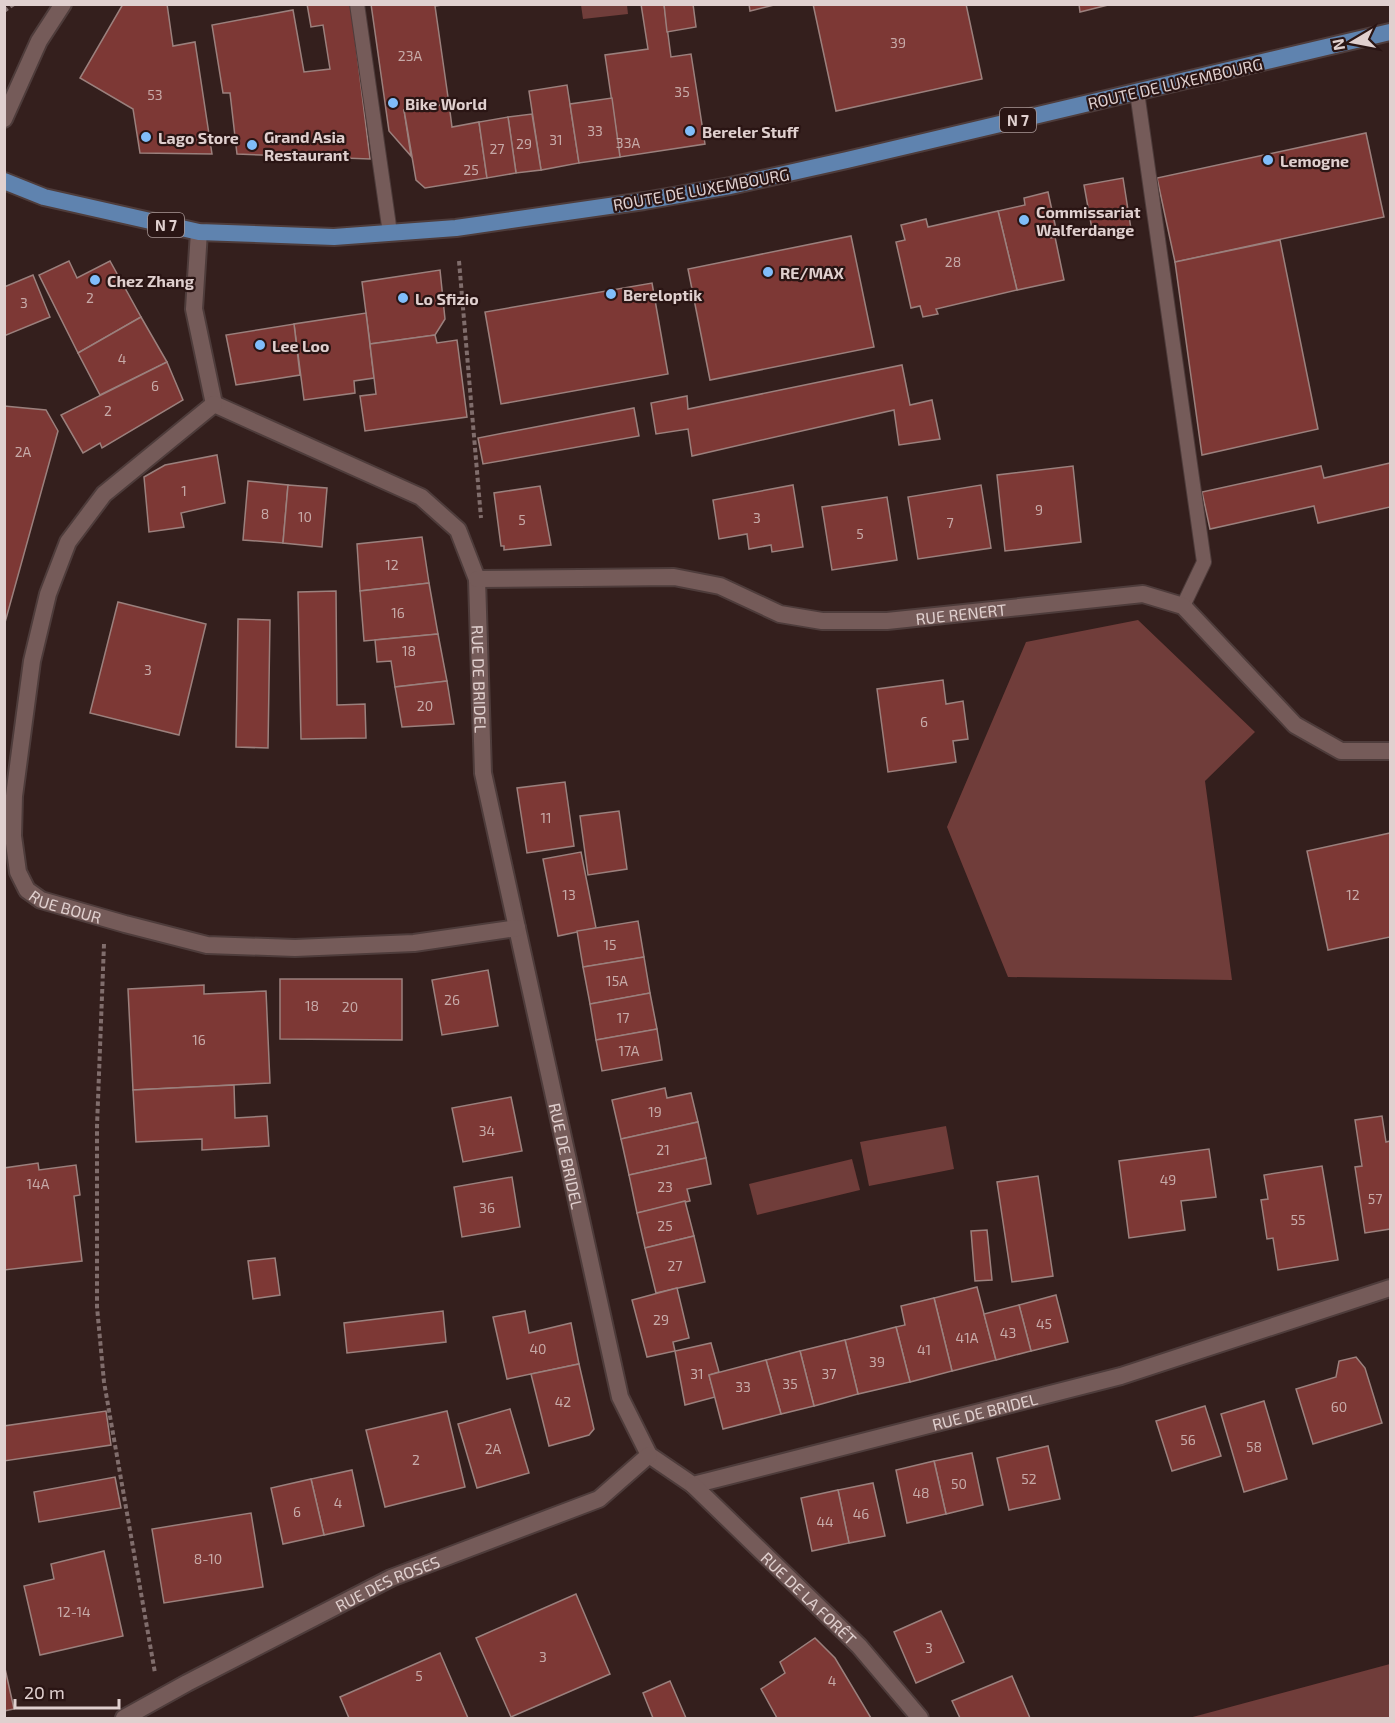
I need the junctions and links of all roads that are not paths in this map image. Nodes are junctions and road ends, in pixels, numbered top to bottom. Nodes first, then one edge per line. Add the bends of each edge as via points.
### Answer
1 (63, 4) edge
2 (357, 4) edge
3 (1390, 32) edge
4 (1137, 92) junction
5 (4, 119) edge
6 (4, 181) edge
7 (199, 232) junction
8 (390, 232) junction
9 (214, 404) junction
10 (477, 579) junction
11 (1183, 606) junction
12 (1390, 752) edge
13 (517, 928) junction
14 (1390, 1288) edge
15 (649, 1455) junction
16 (693, 1485) junction
17 (124, 1719) edge
18 (920, 1719) edge

1 - 5 street via 39,41
2 - 8 lane
3 - 4 main road, ROUTE DE LUXEMBOURG / N 7
4 - 8 main road, ROUTE DE LUXEMBOURG / N 7 via 730,186 488,224
4 - 11 lane via 1204,562
6 - 7 main road, ROUTE DE LUXEMBOURG / N 7 via 44,197
7 - 8 main road, ROUTE DE LUXEMBOURG / N 7 via 334,237
7 - 9 street via 194,309
9 - 10 street, RUE DE BRIDEL via 421,497 458,530
9 - 13 street, RUE BOUR via 104,494 68,542 48,594 20,744 13,836 18,872 27,890 41,900 207,945 295,948 414,943
10 - 11 street, RUE RENERT via 674,577 720,586 780,614 822,621 887,621 1143,594
10 - 13 street, RUE DE BRIDEL via 483,773
11 - 12 street, RUE RENERT via 1296,725 1341,751
13 - 15 street, RUE DE BRIDEL via 620,1397
14 - 16 street, RUE DE BRIDEL via 1121,1376
15 - 16 street, RUE DE BRIDEL
15 - 17 street, RUE DES ROSES via 599,1499 391,1578
16 - 18 street, RUE DE LA FORÊT via 859,1646

